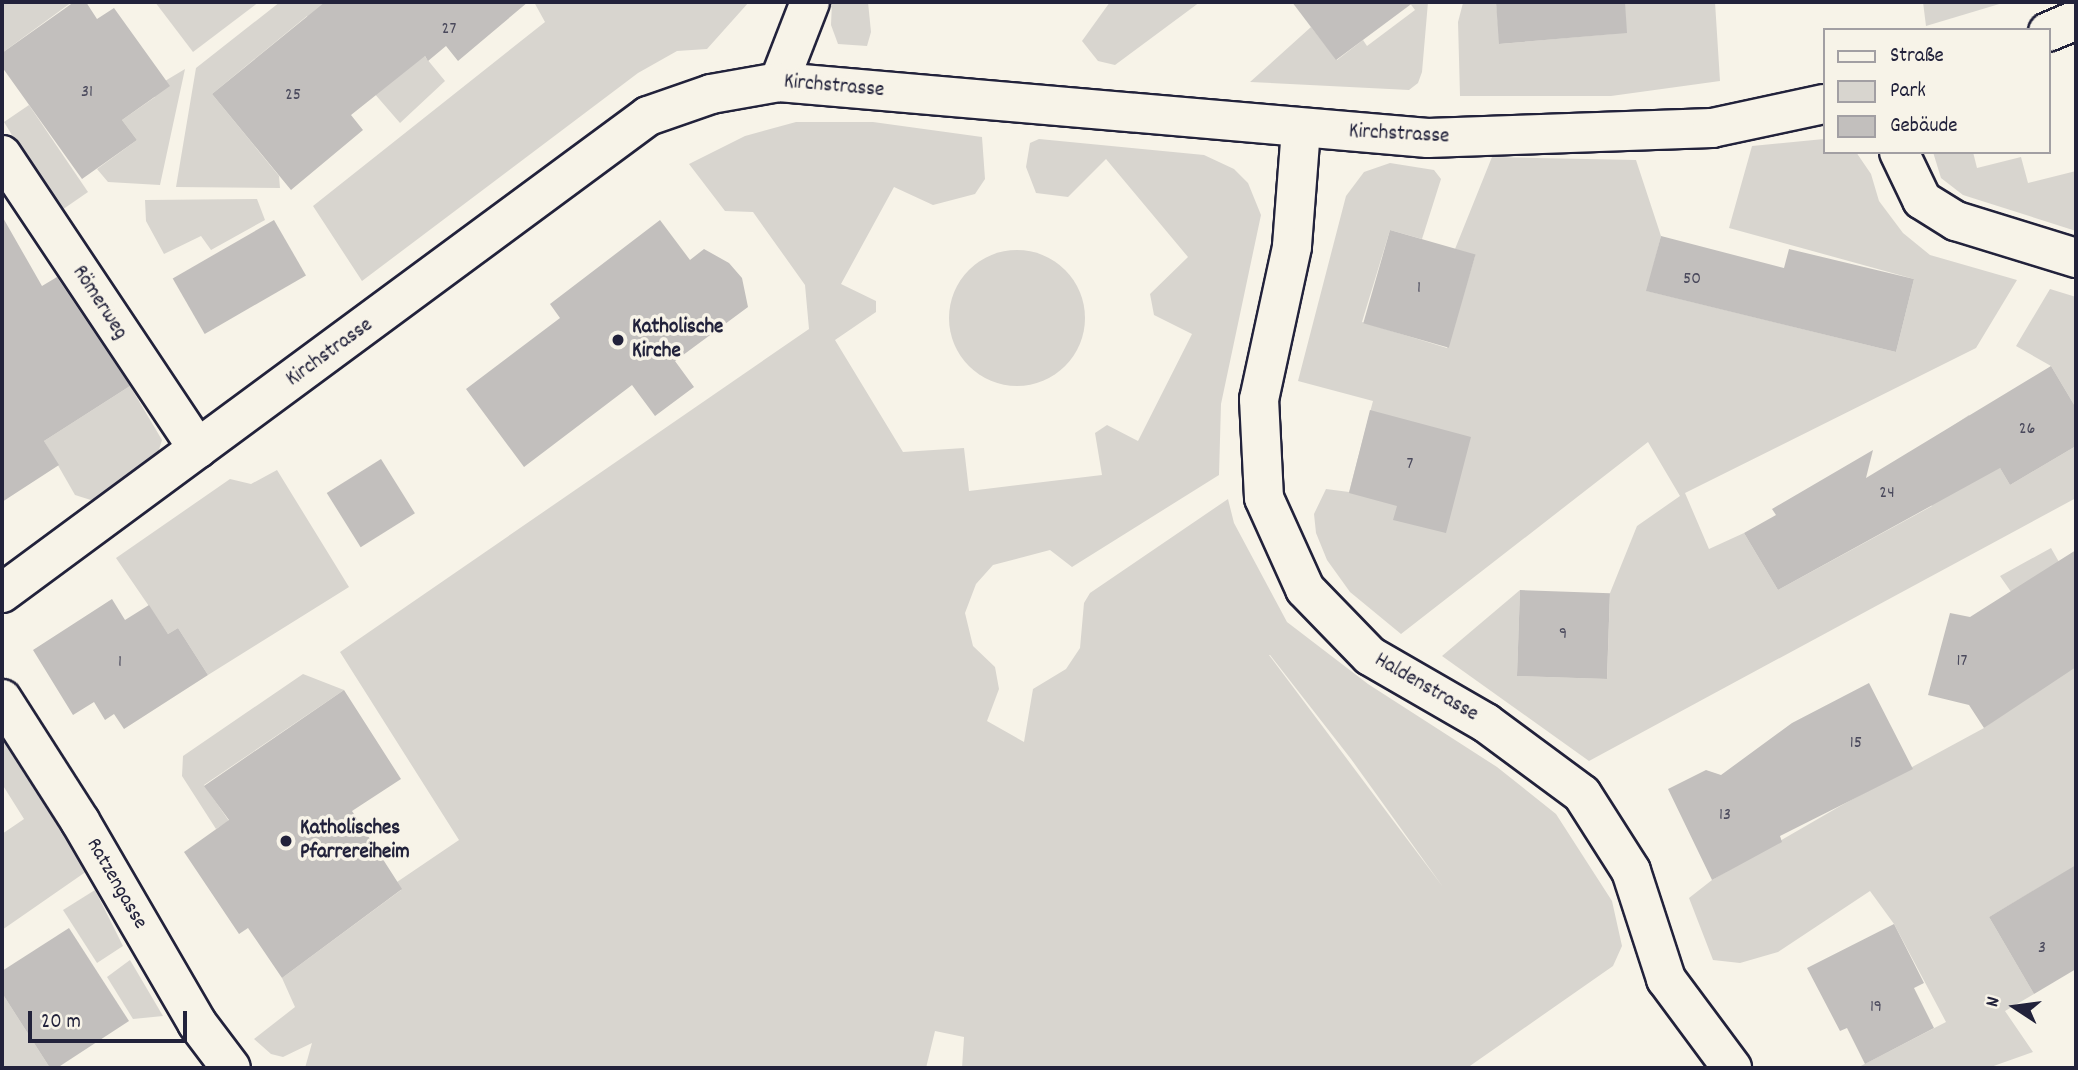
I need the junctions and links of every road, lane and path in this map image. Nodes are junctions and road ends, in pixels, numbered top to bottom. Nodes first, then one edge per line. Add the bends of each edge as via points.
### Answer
1 (810, 2) edge
2 (2076, 20) edge
3 (2050, 31) edge
4 (779, 82) junction
5 (1822, 104) edge
6 (1301, 129) junction
7 (1900, 154) edge
8 (2, 156) edge
9 (2076, 258) edge
10 (198, 450) junction
11 (2, 593) edge
12 (2, 699) edge
13 (230, 1068) edge
14 (1732, 1068) edge

1 - 4 street
2 - 3 street
4 - 6 street, Kirchstrasse
4 - 10 street, Kirchstrasse via 711,94 648,116
5 - 6 street, Kirchstrasse via 1712,128 1542,137 1428,138
6 - 14 street, Haldenstrasse via 1292,247 1259,399 1264,498 1305,589 1370,656 1486,723 1582,794 1631,871 1666,979
7 - 9 street via 1922,200 1956,221
8 - 10 street, Römerweg
10 - 11 street, Kirchstrasse
12 - 13 street, Ratzengasse via 80,821 197,1023

